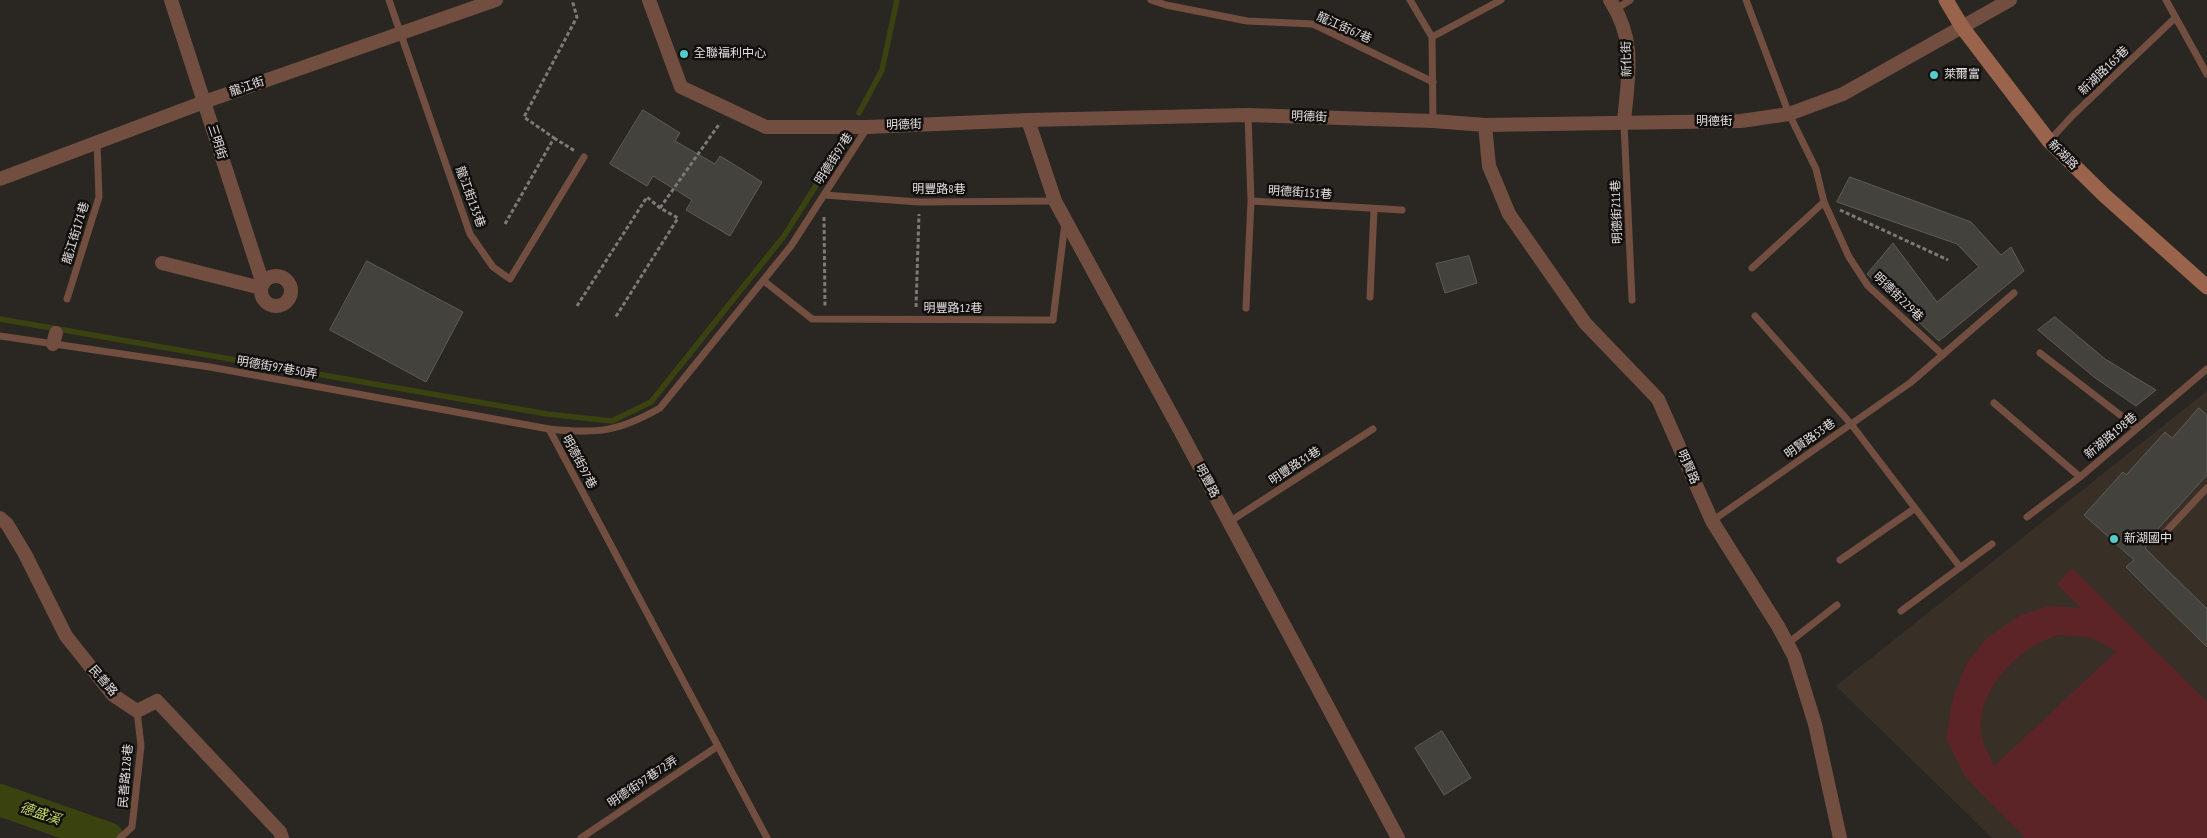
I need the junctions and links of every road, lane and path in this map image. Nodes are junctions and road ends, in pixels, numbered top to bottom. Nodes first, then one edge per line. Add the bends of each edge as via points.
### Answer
1 (171, 0) edge
2 (390, 0) edge
3 (496, 0) edge
4 (572, 0) edge
5 (649, 0) edge
6 (1151, 0) edge
7 (1410, 0) edge
8 (1501, 0) edge
9 (1630, 0) edge
10 (1746, 0) edge
11 (1946, 0) edge
12 (2010, 0) edge
13 (2166, 0) edge
14 (1613, 4) edge
15 (2175, 18) junction
16 (1962, 27) junction
17 (401, 33) junction
18 (1432, 37) junction
19 (2207, 74) edge
20 (1433, 82) junction
21 (204, 102) junction
22 (729, 110) junction
23 (1789, 114) junction
24 (1248, 115) junction
25 (1028, 120) junction
26 (1433, 121) junction
27 (1624, 122) junction
28 (1485, 125) junction
29 (868, 127) junction
30 (554, 138) junction
31 (97, 142) junction
32 (2049, 142) junction
33 (584, 157) joint
34 (0, 179) edge
35 (824, 196) junction
36 (1055, 201) junction
37 (1251, 201) junction
38 (919, 202) junction
39 (1824, 202) junction
40 (660, 208) junction
41 (1374, 209) junction
42 (1402, 210) dead end
43 (1065, 218) junction
44 (505, 224) dead end
45 (1948, 260) dead end
46 (162, 263) dead end
47 (1752, 268) dead end
48 (764, 280) junction
49 (2207, 287) edge
50 (2014, 293) dead end
51 (1370, 297) dead end
52 (67, 299) dead end
53 (1632, 300) dead end
54 (577, 306) dead end
55 (1246, 308) dead end
56 (1755, 316) dead end
57 (615, 318) dead end
58 (826, 319) junction
59 (917, 320) junction
60 (0, 336) edge
61 (2040, 353) dead end
62 (1943, 355) junction
63 (2207, 368) edge
64 (1994, 403) dead end
65 (1851, 424) junction
66 (549, 428) junction
67 (2137, 428) junction
68 (1373, 429) dead end
69 (2080, 477) junction
70 (2207, 488) edge
71 (1914, 509) junction
72 (2027, 517) dead end
73 (0, 518) edge
74 (1712, 521) junction
75 (1229, 522) junction
76 (2163, 535) dead end
77 (1992, 544) dead end
78 (1840, 560) dead end
79 (1960, 567) junction
80 (1837, 605) dead end
81 (1901, 611) dead end
82 (1787, 644) junction
83 (137, 711) junction
84 (718, 746) junction
85 (120, 838) edge
86 (282, 838) edge
87 (581, 838) edge
88 (767, 838) edge
89 (1398, 838) edge
90 (1840, 838) edge

1 - 21 street, 三明街
2 - 17 lane
3 - 17 street, 龍江街
4 - 30 path via 577,17 524,117
5 - 22 street, 明德街 via 681,87
6 - 20 lane, 龍江街67巷 via 1247,21 1313,24
7 - 18 lane
8 - 18 lane
9 - 14 lane
10 - 23 lane, 明德街229巷
11 - 16 street, 新湖路
12 - 16 street, 明德街
13 - 15 lane
14 - 27 street, 新化街 via 1627,36 1629,60
15 - 19 lane
15 - 32 lane, 新湖路165巷
16 - 23 street, 明德街 via 1843,94
16 - 32 street, 新湖路
17 - 21 street, 龍江街
17 - 33 lane, 龍江街133巷 via 470,234 494,267 510,279
18 - 20 lane
20 - 26 lane
21 - 31 street, 龍江街
21 - 46 street, 三明街 via 262,286
22 - 29 street, 明德街 via 766,127
22 - 40 path
23 - 27 street, 明德街 via 1741,121
23 - 39 lane, 明德街229巷 via 1816,169
24 - 25 street, 明德街
24 - 26 street, 明德街
24 - 37 lane, 明德街151巷
25 - 29 street, 明德街
25 - 36 street, 明豐路
26 - 28 street, 明德街
27 - 28 street, 明德街
27 - 53 lane, 明德街211巷
28 - 74 street, 明賢路 via 1489,166 1509,214 1585,323 1658,400
29 - 35 lane, 明德街97巷
30 - 33 path
30 - 44 path
31 - 34 street, 龍江街
31 - 52 lane, 龍江街171巷 via 99,197
32 - 49 street, 新湖路
35 - 38 lane, 明豐路8巷
35 - 48 lane, 明德街97巷
35 - 58 path
36 - 38 lane, 明豐路8巷
36 - 43 street, 明豐路
37 - 41 lane, 明德街151巷
37 - 55 lane
38 - 59 path
39 - 45 path
39 - 47 lane
39 - 62 lane, 明德街229巷 via 1849,257 1868,286
40 - 54 path via 647,197
40 - 57 path via 678,218
41 - 42 lane, 明德街151巷
41 - 51 lane
43 - 59 lane, 明豐路12巷 via 1053,320
43 - 75 street, 明豐路
48 - 58 lane, 明豐路12巷 via 812,319
48 - 66 lane, 明德街97巷 via 660,408 635,422 613,428 583,432
50 - 62 lane
56 - 65 lane, 明賢路53巷
58 - 59 lane, 明豐路12巷
60 - 66 lane, 明德街97巷50弄 via 54,338
61 - 67 lane
62 - 65 lane via 1910,384
63 - 67 lane, 新湖路198巷
64 - 69 lane
65 - 71 lane
65 - 74 lane, 明賢路53巷
66 - 84 lane, 明德街97巷
67 - 69 lane, 新湖路198巷
68 - 75 lane, 明豐路31巷
69 - 72 lane, 新湖路198巷
70 - 76 lane
71 - 78 lane
71 - 79 lane
73 - 83 street, 民善路 via 25,554 66,636 113,695
74 - 82 street, 明賢路
75 - 89 street, 明豐路
77 - 79 lane
79 - 81 lane
80 - 82 lane
82 - 90 street, 明賢路 via 1794,656 1815,724
83 - 85 lane, 民善路128巷 via 141,746 132,827
83 - 86 street via 157,701 280,832
84 - 87 lane, 明德街97巷72弄
84 - 88 lane, 明德街97巷

